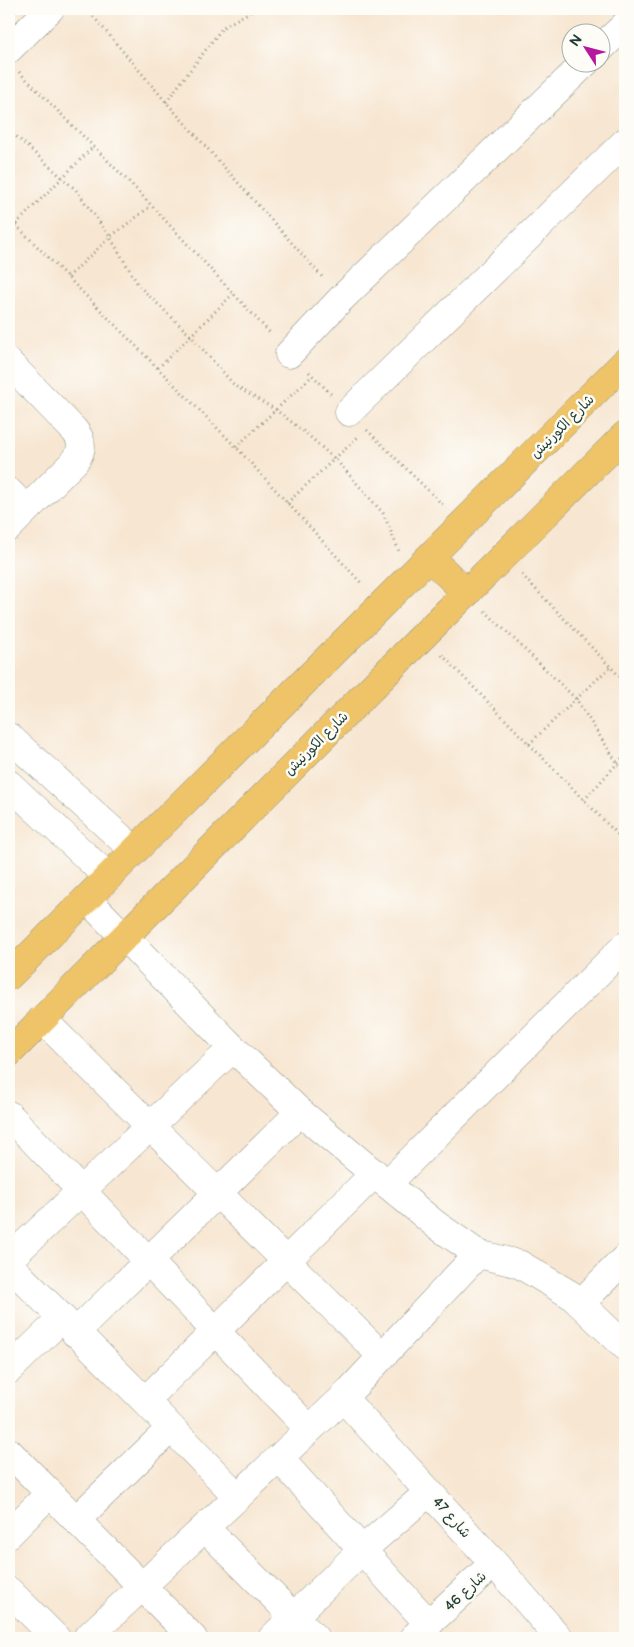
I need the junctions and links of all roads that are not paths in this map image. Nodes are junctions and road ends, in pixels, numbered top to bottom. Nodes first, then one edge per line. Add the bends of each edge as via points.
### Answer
1 (50, 9) edge
2 (613, 9) edge
3 (625, 23) edge
4 (612, 37) edge
5 (12, 59) edge
6 (576, 72) edge
7 (625, 142) edge
8 (289, 354) road end
9 (625, 362) edge
10 (9, 363) edge
11 (358, 421) road end
12 (625, 435) edge
13 (15, 510) edge
14 (430, 558) junction
15 (467, 592) junction
16 (9, 737) edge
17 (9, 784) edge
18 (134, 850) junction
19 (107, 876) junction
20 (87, 899) junction
21 (125, 937) junction
22 (625, 946) edge
23 (9, 976) edge
24 (42, 1019) junction
25 (233, 1048) junction
26 (9, 1053) edge
27 (300, 1112) junction
28 (9, 1115) edge
29 (150, 1126) junction
30 (381, 1178) junction
31 (82, 1191) junction
32 (218, 1193) junction
33 (478, 1254) junction
34 (625, 1258) edge
35 (9, 1259) edge
36 (148, 1261) junction
37 (286, 1261) junction
38 (9, 1265) edge
39 (581, 1303) junction
40 (68, 1325) junction
41 (216, 1331) junction
42 (625, 1346) edge
43 (382, 1356) junction
44 (9, 1370) edge
45 (343, 1398) junction
46 (145, 1401) junction
47 (170, 1428) junction
48 (309, 1429) junction
49 (9, 1452) edge
50 (279, 1458) junction
51 (429, 1492) junction
52 (50, 1493) junction
53 (237, 1496) junction
54 (76, 1520) junction
55 (205, 1528) junction
56 (9, 1534) edge
57 (361, 1551) junction
58 (494, 1563) junction
59 (142, 1586) junction
60 (9, 1591) edge
61 (294, 1616) junction
62 (421, 1631) edge
63 (56, 1638) edge
64 (87, 1638) edge
65 (193, 1638) edge
66 (272, 1638) edge
67 (315, 1638) edge
68 (559, 1638) edge

1 - 5 street
2 - 3 street
3 - 4 street
6 - 8 street via 341,299
7 - 11 street
9 - 14 main road, شارع الكورنيش
10 - 13 street via 74,430 81,443 78,456
12 - 15 main road, شارع الكورنيش
14 - 15 main road
14 - 18 main road, شارع الكورنيش
15 - 21 main road, شارع الكورنيش
16 - 18 street
17 - 19 street
18 - 19 main road, شارع الكورنيش
19 - 20 main road, شارع الكورنيش
20 - 21 street
20 - 23 main road, شارع الكورنيش
21 - 24 main road, شارع الكورنيش
21 - 25 street
22 - 30 street
24 - 26 main road, شارع الكورنيش
24 - 29 street
25 - 27 street
25 - 29 street
27 - 30 street
27 - 32 street
28 - 31 street
29 - 31 street
29 - 32 street
30 - 33 street via 435,1224
30 - 37 street
31 - 35 street
31 - 36 street
32 - 36 street
32 - 37 street
33 - 39 street via 519,1264
33 - 43 street
34 - 39 street
36 - 40 street
36 - 41 street
37 - 41 street
37 - 43 street
38 - 40 street
39 - 42 street
40 - 44 street
40 - 46 street
41 - 46 street
41 - 48 street
43 - 45 street
45 - 48 street
45 - 51 street, شارع 47
46 - 47 street
47 - 53 street
47 - 54 street
48 - 50 street
49 - 52 street
50 - 53 street
50 - 57 street
51 - 57 street
51 - 58 street, شارع 47
52 - 54 street
52 - 56 street
53 - 55 street
54 - 59 street
55 - 59 street
55 - 61 street
57 - 61 street
57 - 62 street
58 - 62 street, شارع 46
58 - 68 street, شارع 47
59 - 64 street
59 - 65 street
60 - 63 street
61 - 66 street
61 - 67 street

